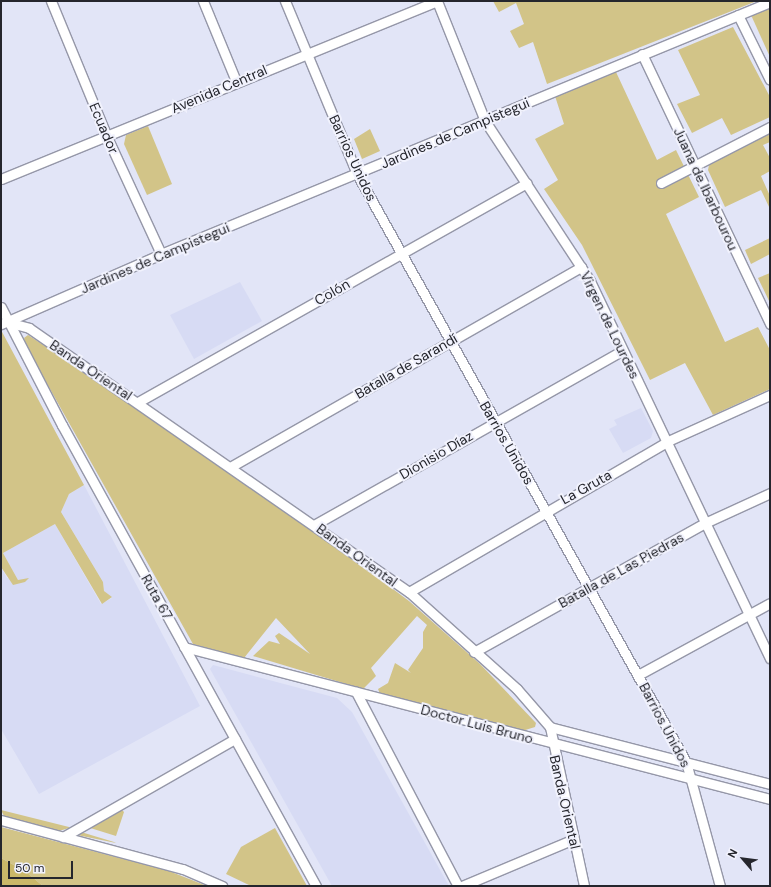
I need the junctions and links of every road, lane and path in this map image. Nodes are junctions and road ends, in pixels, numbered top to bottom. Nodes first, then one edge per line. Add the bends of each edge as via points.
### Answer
1 (51, 1) edge
2 (203, 1) edge
3 (285, 1) edge
4 (437, 1) edge
5 (770, 2) edge
6 (738, 15) junction
7 (306, 53) junction
8 (642, 54) junction
9 (770, 80) edge
10 (236, 81) junction
11 (485, 121) junction
12 (770, 127) edge
13 (107, 137) junction
14 (694, 165) junction
15 (357, 174) junction
16 (1, 179) edge
17 (526, 183) junction
18 (661, 183) dead end
19 (401, 252) junction
20 (161, 254) junction
21 (581, 267) junction
22 (1, 307) edge
23 (4, 323) edge
24 (770, 324) edge
25 (449, 341) junction
26 (621, 352) junction
27 (770, 395) edge
28 (138, 402) junction
29 (495, 422) junction
30 (668, 441) junction
31 (232, 466) junction
32 (770, 493) edge
33 (545, 510) junction
34 (707, 522) junction
35 (314, 525) junction
36 (589, 588) junction
37 (409, 592) junction
38 (770, 603) edge
39 (749, 613) junction
40 (184, 647) junction
41 (474, 652) junction
42 (770, 658) edge
43 (638, 675) junction
44 (356, 692) junction
45 (550, 727) junction
46 (236, 739) junction
47 (552, 744) junction
48 (686, 762) junction
49 (692, 776) junction
50 (770, 784) edge
51 (770, 799) edge
52 (1, 820) edge
53 (63, 837) junction
54 (574, 839) junction
55 (222, 886) edge
56 (316, 886) edge
57 (458, 886) edge
58 (462, 886) edge
59 (584, 886) edge
60 (720, 886) edge

1 - 13 street, Ecuador
2 - 10 street
3 - 7 street, Barrios Unidos
4 - 7 street, Avenida Central
4 - 11 street, Virgen de Lourdes
5 - 6 street, Jardines de Campistegui
6 - 8 street, Jardines de Campistegui
6 - 9 street
7 - 10 street, Avenida Central
7 - 15 street, Barrios Unidos
8 - 11 street, Jardines de Campistegui
8 - 14 street, Juana de Ibarbourou
10 - 13 street, Avenida Central
11 - 15 street, Jardines de Campistegui
11 - 17 street, Virgen de Lourdes
12 - 14 street
13 - 16 street, Avenida Central
13 - 20 street, Ecuador
14 - 18 street
14 - 24 street, Juana de Ibarbourou
15 - 19 street, Barrios Unidos
15 - 20 street, Jardines de Campistegui
17 - 19 street, Colón
17 - 21 street, Virgen de Lourdes
19 - 25 street, Barrios Unidos
19 - 28 street, Colón
20 - 23 street, Jardines de Campistegui
21 - 25 street, Batalla de Sarandí
21 - 26 street, Virgen de Lourdes
22 - 23 street, Ruta 67
23 - 28 street, Banda Oriental via 29,328
23 - 40 street, Ruta 67
25 - 29 street, Barrios Unidos
25 - 31 street, Batalla de Sarandí
26 - 29 street, Dionisio Díaz
26 - 30 street, Virgen de Lourdes
27 - 30 street, La Gruta
28 - 31 street, Banda Oriental
29 - 33 street, Barrios Unidos
29 - 35 street, Dionisio Díaz
30 - 33 street, La Gruta
30 - 34 street, Virgen de Lourdes
31 - 35 street, Banda Oriental
32 - 34 street, Batalla de Las Piedras
33 - 36 street, Barrios Unidos
33 - 37 street, La Gruta
34 - 36 street, Batalla de Las Piedras
34 - 39 street, Virgen de Lourdes
35 - 37 street, Banda Oriental
36 - 41 street, Batalla de Las Piedras
36 - 43 street, Barrios Unidos
37 - 41 street, Banda Oriental
38 - 39 street
39 - 42 street, Virgen de Lourdes
39 - 43 street
40 - 44 street, Doctor Luis Bruno
40 - 46 street, Ruta 67
41 - 45 street, Banda Oriental via 517,689
43 - 48 street, Barrios Unidos
44 - 47 street, Doctor Luis Bruno
44 - 57 street
45 - 47 street, Banda Oriental
45 - 48 street, Doctor Luis Bruno
46 - 53 street
46 - 56 street, Ruta 67
47 - 49 street, Doctor Luis Bruno
47 - 54 street, Banda Oriental
48 - 49 street, Barrios Unidos
48 - 50 street, Doctor Luis Bruno
49 - 51 street, Doctor Luis Bruno
49 - 60 street, Barrios Unidos
52 - 53 street
53 - 55 street via 183,869
54 - 58 street
54 - 59 street, Banda Oriental

